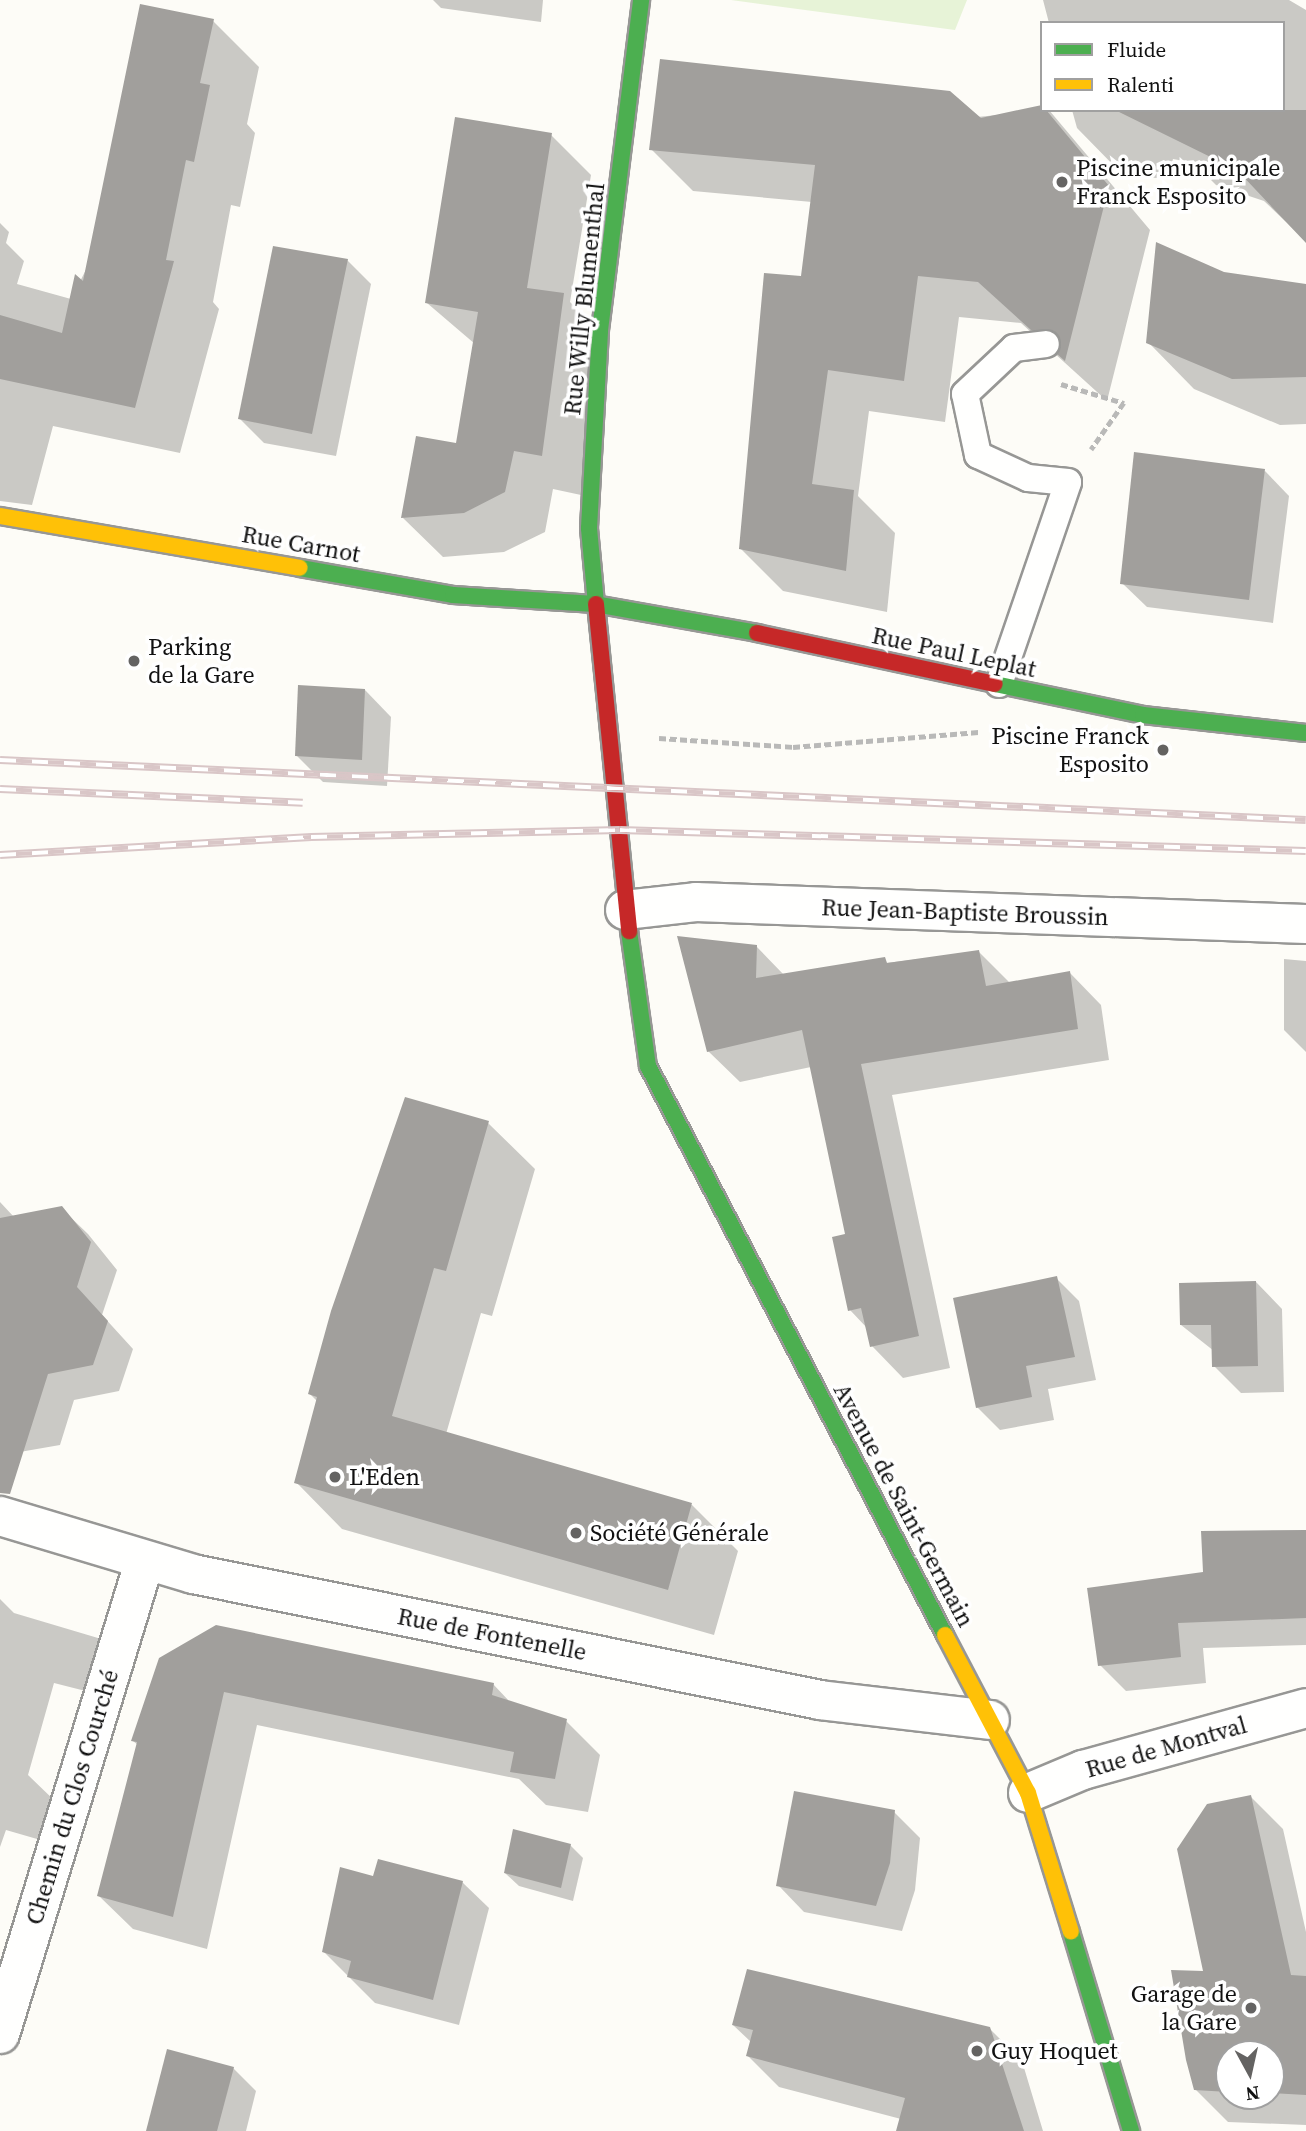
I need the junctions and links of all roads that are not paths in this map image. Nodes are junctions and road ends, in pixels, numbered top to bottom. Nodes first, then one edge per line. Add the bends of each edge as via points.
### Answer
1 (641, 0) edge
2 (1045, 344) road end
3 (0, 516) edge
4 (595, 604) junction
5 (999, 684) junction
6 (611, 732) joint
7 (1306, 733) edge
8 (625, 910) junction
9 (1306, 924) edge
10 (0, 1516) edge
11 (145, 1561) junction
12 (1306, 1708) edge
13 (990, 1720) junction
14 (1028, 1793) junction
15 (0, 2034) edge
16 (1131, 2131) edge

1 - 4 main road, Rue Willy Blumenthal via 599,343 589,528
2 - 5 lane via 1014,348 965,394 978,455 1028,478 1068,482
3 - 4 main road, Rue Carnot via 453,595
4 - 5 main road, Rue Paul Leplat
4 - 6 main road, Rue Willy Blumenthal
5 - 7 main road, Rue Paul Leplat via 1143,715
6 - 8 main road, Avenue de Saint-Germain
8 - 9 street, Rue Jean-Baptiste Broussin via 696,902
8 - 13 main road, Avenue de Saint-Germain via 631,988 648,1066
10 - 11 street, Rue de Fontenelle
11 - 13 street, Rue de Fontenelle via 820,1700
11 - 15 street, Chemin du Clos Courché
12 - 14 street, Rue de Montval via 1083,1770
13 - 14 main road, Avenue de Saint-Germain
14 - 16 main road, Avenue de Saint-Germain

